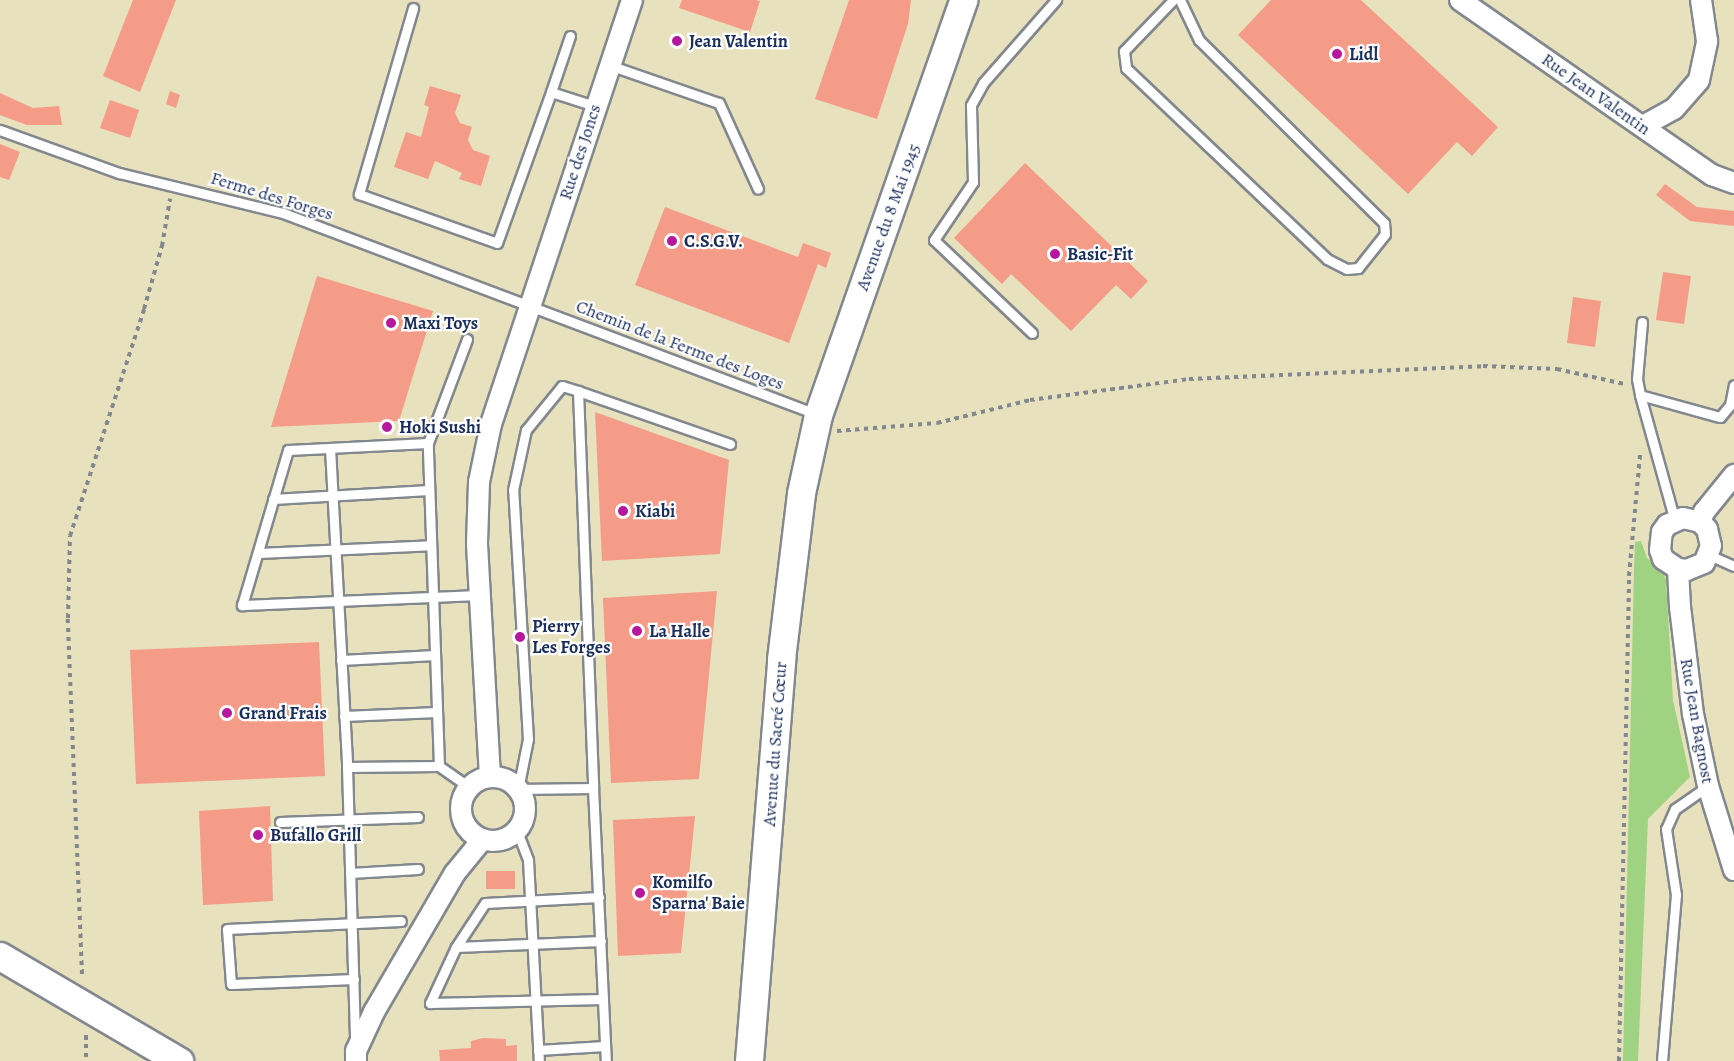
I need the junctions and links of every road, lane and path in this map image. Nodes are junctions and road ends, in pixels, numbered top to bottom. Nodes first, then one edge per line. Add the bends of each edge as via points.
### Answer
1 (632, 0) edge
2 (963, 0) edge
3 (1056, 0) edge
4 (1173, 0) edge
5 (1180, 0) edge
6 (1460, 0) edge
7 (1701, 0) edge
8 (413, 8) dead end
9 (570, 36) dead end
10 (609, 65) junction
11 (551, 92) junction
12 (596, 106) junction
13 (1643, 126) junction
14 (0, 130) edge
15 (1734, 183) edge
16 (172, 186) junction
17 (758, 189) dead end
18 (531, 305) junction
19 (1642, 322) dead end
20 (1032, 333) dead end
21 (467, 339) dead end
22 (1734, 385) edge
23 (578, 391) junction
24 (1639, 392) junction
25 (815, 425) junction
26 (1649, 430) junction
27 (428, 442) junction
28 (730, 444) dead end
29 (330, 448) junction
30 (1734, 475) edge
31 (429, 490) junction
32 (332, 496) junction
33 (273, 500) junction
34 (1675, 521) junction
35 (1700, 522) junction
36 (431, 545) junction
37 (335, 550) junction
38 (258, 553) junction
39 (1709, 555) junction
40 (1734, 566) edge
41 (1678, 569) junction
42 (480, 595) junction
43 (433, 599) junction
44 (338, 602) junction
45 (435, 655) junction
46 (341, 660) junction
47 (437, 712) junction
48 (344, 716) junction
49 (439, 766) junction
50 (347, 767) junction
51 (490, 777) junction
52 (1707, 786) junction
53 (469, 787) junction
54 (594, 788) junction
55 (518, 789) junction
56 (417, 817) dead end
57 (348, 820) junction
58 (280, 822) dead end
59 (517, 831) junction
60 (482, 840) junction
61 (418, 869) dead end
62 (1734, 870) edge
63 (350, 873) junction
64 (599, 897) junction
65 (530, 900) junction
66 (401, 921) dead end
67 (352, 924) junction
68 (601, 941) junction
69 (533, 943) junction
70 (456, 946) junction
71 (0, 956) edge
72 (82, 974) dead end
73 (354, 979) junction
74 (536, 998) junction
75 (603, 999) junction
76 (86, 1034) dead end
77 (605, 1046) junction
78 (538, 1050) junction
79 (356, 1056) edge
80 (749, 1059) edge
81 (86, 1061) edge
82 (179, 1061) edge
83 (539, 1061) edge
84 (606, 1061) edge
85 (1619, 1061) edge
86 (1662, 1061) edge

1 - 10 street, Rue des Joncs
2 - 25 main road, Avenue du 8 Mai 1945
3 - 20 lane via 983,83 971,105 973,182 934,240
4 - 5 lane via 1124,51 1126,68 1327,259 1347,269 1358,267 1385,234 1384,223 1199,40
6 - 13 street, Rue Jean Valentin
7 - 13 street via 1707,41 1700,80 1674,109
8 - 11 lane via 359,194 497,243
9 - 11 lane
10 - 12 street, Rue des Joncs
10 - 17 lane via 719,103
11 - 12 lane
12 - 18 street, Rue des Joncs
13 - 15 street, Rue Jean Valentin via 1712,175
14 - 16 lane, Ferme des Forges via 119,173
16 - 18 lane, Ferme des Forges via 283,213
16 - 72 path via 162,246 144,309 70,536 68,618
18 - 25 lane, Chemin de la Ferme des Loges
18 - 42 street, Rue des Joncs via 491,424 479,482
19 - 24 lane
21 - 27 lane
22 - 24 lane via 1730,405 1720,417
23 - 28 lane
23 - 54 lane
23 - 55 lane via 562,386 526,430 513,490 528,739
24 - 25 path via 1557,369 1428,367 1132,385 1030,400 937,423 850,432
24 - 26 lane
25 - 80 main road, Avenue du Sacré Cœur via 801,494 781,658
26 - 34 lane
26 - 85 path via 1637,460 1629,576
27 - 29 lane
27 - 31 lane
29 - 32 lane
29 - 33 lane via 288,450
30 - 35 street
31 - 32 lane
31 - 36 lane
32 - 33 lane
32 - 37 lane
33 - 38 lane
34 - 35 street
34 - 41 street via 1662,532 1660,550 1663,559
35 - 39 street via 1710,537
36 - 37 lane
36 - 43 lane
37 - 38 lane
37 - 44 lane
38 - 44 lane via 242,605
39 - 40 lane
39 - 41 street via 1696,568
41 - 52 street, Rue Jean Bagnost via 1693,714
42 - 43 lane
42 - 51 street, Rue des Joncs
43 - 44 lane
43 - 45 lane
44 - 46 lane
45 - 46 lane
45 - 47 lane
46 - 48 lane
47 - 48 lane
47 - 49 lane
48 - 50 lane
49 - 50 lane
49 - 53 lane
50 - 57 lane
51 - 53 street
51 - 55 street via 507,780
52 - 62 street, Rue Jean Bagnost
52 - 86 lane via 1675,809 1666,830 1676,895
53 - 60 street via 461,802 461,817 465,827
54 - 55 lane
54 - 64 lane
55 - 59 street via 525,806
56 - 57 lane
57 - 58 lane
57 - 63 lane
59 - 60 street via 503,841
59 - 65 lane via 528,860
60 - 79 street via 455,873
61 - 63 lane
63 - 67 lane
64 - 65 lane
64 - 68 lane
65 - 69 lane
65 - 70 lane via 485,903
66 - 67 lane
67 - 73 lane
67 - 73 lane via 227,929 231,984
68 - 69 lane
68 - 75 lane
69 - 70 lane
69 - 74 lane
70 - 74 lane via 430,1003
71 - 82 main road
73 - 79 lane
74 - 75 lane
74 - 78 lane
75 - 77 lane
76 - 81 path
77 - 78 lane
77 - 84 lane
78 - 83 lane

